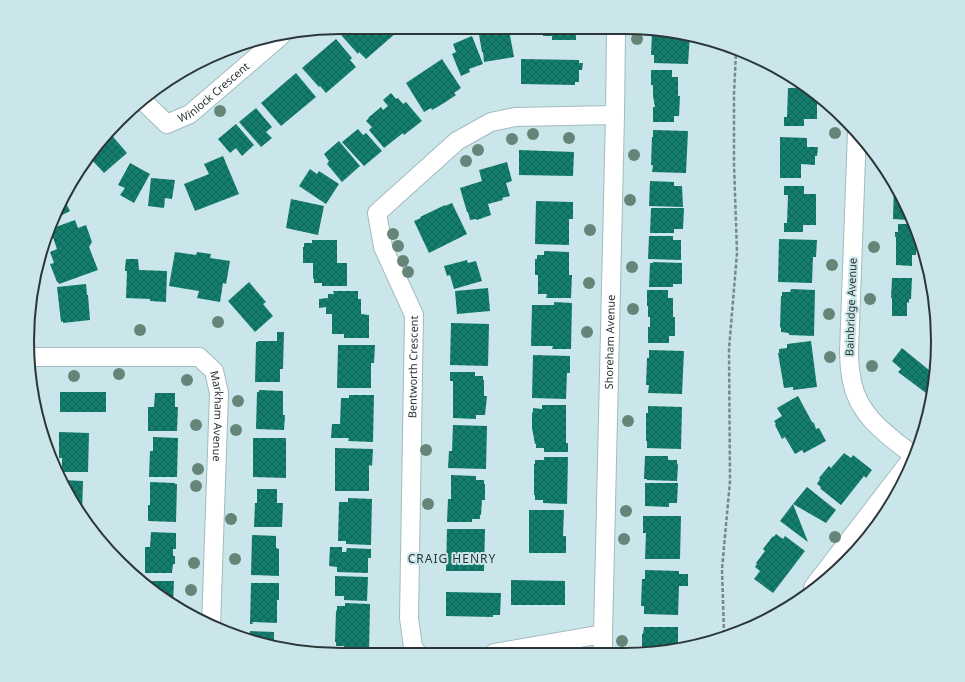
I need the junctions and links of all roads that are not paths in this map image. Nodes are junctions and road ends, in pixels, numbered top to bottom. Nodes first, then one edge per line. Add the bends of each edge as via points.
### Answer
1 (616, 34) edge
2 (275, 41) edge
3 (146, 104) edge
4 (615, 115) junction
5 (856, 140) edge
6 (35, 357) edge
7 (910, 454) edge
8 (898, 479) edge
9 (830, 568) edge
10 (211, 619) edge
11 (603, 634) junction
12 (414, 648) edge
13 (523, 648) edge
14 (603, 648) edge

1 - 4 street, Shoreham Avenue
2 - 3 street, Winlock Crescent via 190,114 167,124
4 - 11 street, Shoreham Avenue
4 - 12 street, Bentworth Crescent via 515,117 491,122 457,141 377,213 383,247 414,316 408,618
5 - 7 street, Bainbridge Avenue via 849,352 852,384 862,409 870,419
6 - 10 street, Markham Avenue via 199,357 214,371 219,393
8 - 9 street
11 - 13 street
11 - 14 street, Shoreham Avenue

